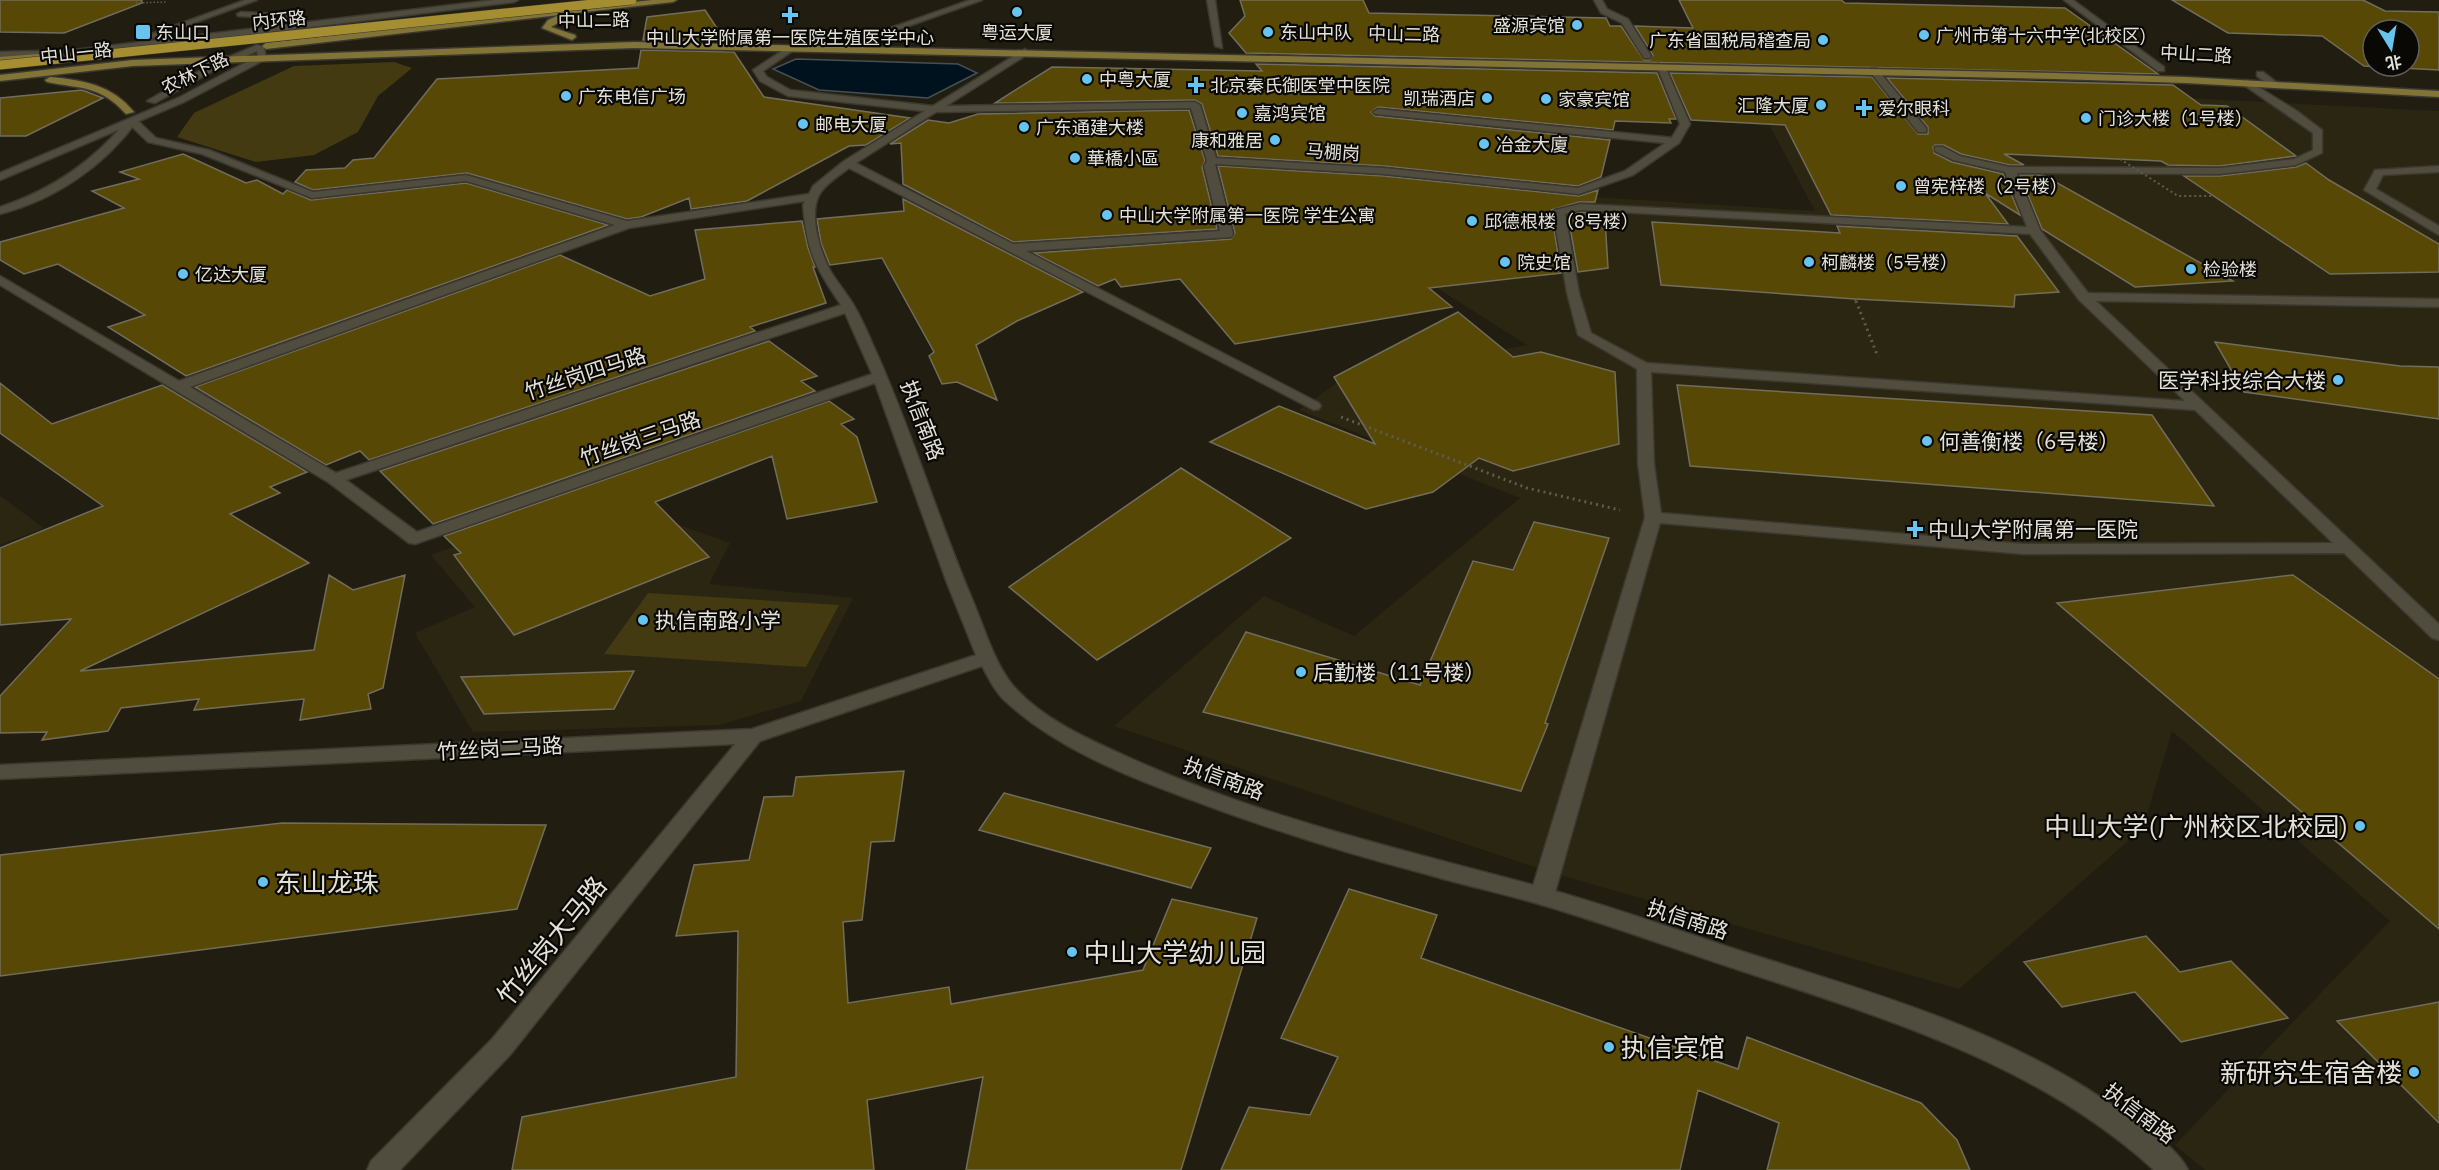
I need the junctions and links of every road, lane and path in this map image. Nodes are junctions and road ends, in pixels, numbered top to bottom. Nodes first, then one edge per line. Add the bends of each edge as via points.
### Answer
1 (252, 0) edge
2 (514, 0) edge
3 (535, 0) edge
4 (568, 0) edge
5 (602, 0) edge
6 (632, 0) edge
7 (673, 0) edge
8 (978, 0) edge
9 (1211, 0) edge
10 (1598, 0) edge
11 (2068, 0) edge
12 (448, 8) junction
13 (528, 9) junction
14 (586, 10) junction
15 (241, 14) junction
16 (390, 15) junction
17 (322, 26) junction
18 (242, 35) junction
19 (573, 37) junction
20 (743, 37) dead end
21 (537, 38) dead end
22 (786, 38) dead end
23 (797, 38) dead end
24 (852, 39) dead end
25 (863, 39) junction
26 (897, 40) dead end
27 (401, 41) dead end
28 (1023, 46) junction
29 (1208, 46) dead end
30 (1219, 46) junction
31 (1230, 46) dead end
32 (791, 48) junction
33 (262, 52) junction
34 (74, 53) junction
35 (1636, 56) dead end
36 (1647, 56) junction
37 (1669, 56) dead end
38 (0, 58) edge
39 (233, 58) junction
40 (133, 63) junction
41 (1661, 66) junction
42 (0, 67) edge
43 (2120, 68) dead end
44 (2161, 69) junction
45 (1874, 71) junction
46 (2260, 74) junction
47 (0, 78) edge
48 (2247, 83) junction
49 (2439, 84) edge
50 (2275, 85) junction
51 (2439, 94) edge
52 (933, 109) junction
53 (1378, 112) dead end
54 (131, 116) junction
55 (1922, 130) dead end
56 (1675, 141) junction
57 (1939, 149) dead end
58 (2120, 159) dead end
59 (1212, 161) junction
60 (848, 163) junction
61 (0, 167) edge
62 (2439, 169) edge
63 (2010, 171) junction
64 (0, 177) edge
65 (1579, 191) junction
66 (2214, 196) dead end
67 (811, 197) junction
68 (1580, 207) junction
69 (0, 211) edge
70 (627, 225) junction
71 (2034, 231) junction
72 (2439, 231) edge
73 (1012, 248) junction
74 (0, 280) edge
75 (2084, 297) junction
76 (1855, 299) dead end
77 (2439, 303) edge
78 (849, 307) junction
79 (1644, 367) junction
80 (880, 376) junction
81 (178, 386) junction
82 (1897, 386) junction
83 (1314, 406) joint
84 (2199, 406) junction
85 (334, 479) junction
86 (1653, 517) junction
87 (2346, 548) junction
88 (2439, 634) edge
89 (987, 658) junction
90 (753, 736) junction
91 (0, 772) edge
92 (1542, 896) junction
93 (381, 1170) edge
94 (2174, 1170) edge

1 - 15 street
1 - 34 street via 154,35
2 - 12 street
3 - 17 highway, 内环路
4 - 17 highway
5 - 13 main road
6 - 42 highway, 内环路, bridge
7 - 14 main road
8 - 25 street
9 - 30 street
10 - 36 street via 1604,11 1625,21
11 - 44 street
12 - 13 street
12 - 16 street
13 - 18 main road
14 - 19 main road via 547,25 548,30
14 - 33 main road
15 - 16 street
15 - 18 street via 237,27
16 - 18 street
17 - 38 highway, 内环路
18 - 33 street
18 - 34 main road
19 - 20 main road, 中山二路
19 - 21 main road, 中山二路
22 - 23 main road
24 - 25 main road
25 - 26 main road
27 - 33 main road
28 - 32 main road, 中山二路
28 - 41 main road, 中山二路
28 - 52 street
29 - 30 main road
30 - 31 main road
32 - 33 main road, 中山二路 via 612,46
32 - 52 street via 758,70 763,79 788,93
33 - 34 main road, 中山一路
33 - 39 main road, 中山一路
33 - 40 main road
33 - 54 street, 农林下路 via 206,88
34 - 38 main road, 中山一路
35 - 36 main road
36 - 37 main road
39 - 40 main road, 中山一路
39 - 54 street, 农林下路
40 - 47 main road, 中山一路
41 - 45 main road, 中山二路
41 - 56 street via 1685,124
43 - 44 main road, 中山二路
44 - 46 main road, 中山二路
45 - 48 main road, 中山二路
45 - 55 street
46 - 49 main road, 中山二路
46 - 50 street
47 - 54 main road via 92,85 114,94
48 - 50 main road, 中山二路
48 - 63 street via 2306,120 2318,132 2318,151 2296,162 2220,171
50 - 51 main road, 中山二路
52 - 59 street via 1196,105
52 - 60 street
53 - 56 street
54 - 61 street, 农林下路
54 - 64 street, 农林下路
54 - 69 street via 116,143 92,164 43,193
54 - 70 street via 152,140 205,152 312,195 466,178
56 - 65 street, 马棚岗 via 1629,173
57 - 63 street via 1957,158
58 - 66 path, bridge via 2178,196
59 - 65 street, 马棚岗 via 1384,171
59 - 73 street via 1209,166 1227,234
60 - 67 street
60 - 73 street
62 - 72 street via 2379,172 2370,190
63 - 71 street
65 - 68 street
67 - 70 street
67 - 78 street, 执信南路 via 809,219 817,252 823,269
68 - 71 street
68 - 79 street via 1559,212 1573,293 1585,335
70 - 81 street
71 - 75 street
73 - 83 street
74 - 81 street
75 - 77 street
75 - 84 street
76 - 82 path via 1879,358
78 - 80 street, 执信南路
78 - 85 street, 竹丝岗四马路
79 - 82 street
79 - 86 street via 1646,464
80 - 85 street, 竹丝岗三马路 via 415,539
80 - 89 street, 执信南路
81 - 85 street
82 - 84 street
83 - 86 path via 1527,488
84 - 87 street
86 - 87 street via 2023,549
86 - 92 street
87 - 88 street
89 - 90 street, 竹丝岗二马路
89 - 92 street, 执信南路 via 1007,692 1041,720 1149,776 1257,816
90 - 91 street, 竹丝岗二马路
90 - 93 street, 竹丝岗大马路 via 501,1047
92 - 94 street, 执信南路 via 1831,990 1930,1025 2032,1069 2134,1134

